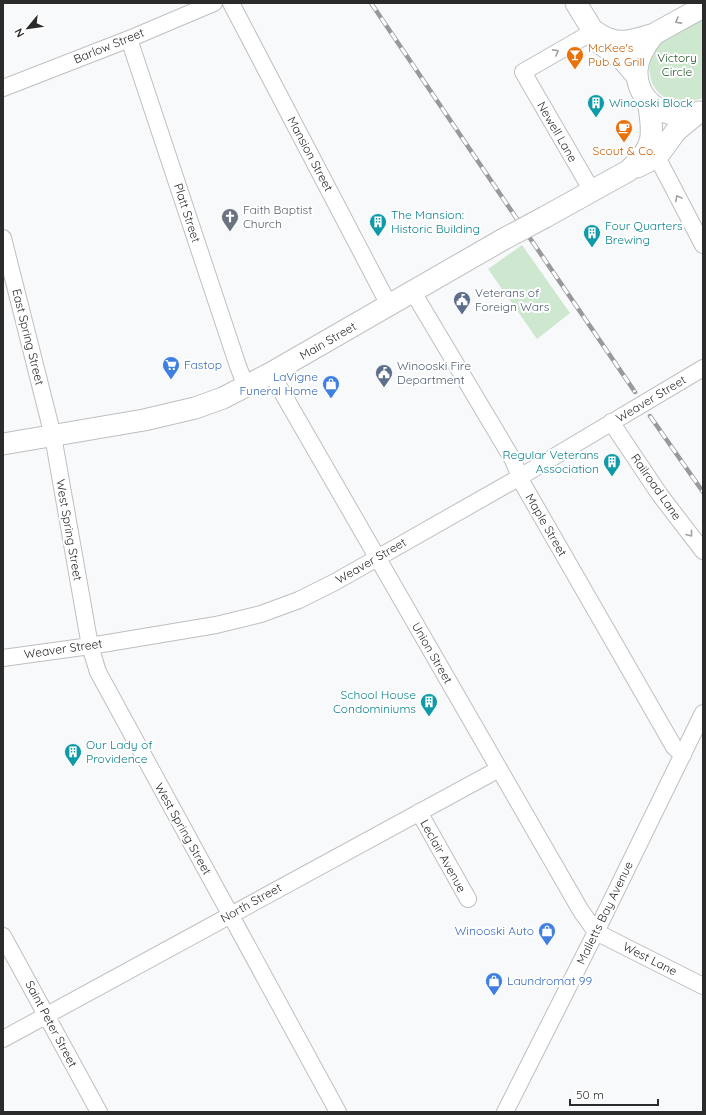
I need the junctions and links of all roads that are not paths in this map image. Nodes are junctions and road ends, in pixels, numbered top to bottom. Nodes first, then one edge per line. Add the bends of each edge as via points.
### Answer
1 (214, 3) edge
2 (231, 3) edge
3 (576, 3) edge
4 (703, 7) edge
5 (594, 31) junction
6 (654, 34) junction
7 (129, 39) junction
8 (637, 76) junction
9 (3, 88) edge
10 (648, 101) junction
11 (700, 112) edge
12 (657, 158) junction
13 (628, 170) junction
14 (592, 191) junction
15 (3, 238) edge
16 (703, 245) edge
17 (413, 292) junction
18 (389, 305) junction
19 (703, 368) edge
20 (271, 373) junction
21 (246, 387) junction
22 (611, 422) junction
23 (53, 436) junction
24 (3, 444) edge
25 (520, 477) junction
26 (703, 551) edge
27 (377, 558) junction
28 (90, 646) junction
29 (3, 658) edge
30 (703, 713) edge
31 (683, 755) junction
32 (499, 769) junction
33 (419, 812) junction
34 (468, 899) dead end
35 (230, 915) junction
36 (596, 932) junction
37 (3, 936) edge
38 (703, 986) edge
39 (46, 1016) junction
40 (3, 1039) edge
41 (98, 1112) edge
42 (338, 1112) edge
43 (505, 1112) edge

1 - 7 street, Barlow Street
2 - 18 street, Mansion Street
3 - 5 main road
4 -> 6 main road
5 - 6 main road via 617,42
5 - 8 main road via 601,44 623,60
14 -> 5 street, Newell Lane via 523,72
6 - 8 main road via 638,62
7 - 9 street, Barlow Street
7 - 21 street, Platt Street
8 - 10 main road, Main Street
10 - 11 main road, Main Street via 661,111 673,114 684,116
10 - 13 main road, Main Street via 651,127 649,144 644,155
11 - 12 main road, Main Street via 676,131
12 - 13 main road, Main Street
16 -> 12 street
13 - 14 main road, Main Street
14 - 17 main road, Main Street, bridge
15 - 23 street, East Spring Street
17 - 18 main road, Main Street
17 - 25 street, Maple Street via 513,460
18 - 20 main road, Main Street
19 - 22 street, Weaver Street
20 - 21 main road, Main Street
20 - 27 street, Union Street
21 - 23 main road, Main Street via 195,408
22 - 25 street, Weaver Street
22 -> 26 street, Railroad Lane via 660,495
23 - 24 main road, Main Street
23 - 28 street, West Spring Street
25 - 27 street, Weaver Street
25 - 31 street, Maple Street via 566,562 674,747
27 - 28 street, Weaver Street via 299,600 261,614 216,625
27 - 32 street, Union Street
28 - 29 street, Weaver Street
28 - 35 street, West Spring Street via 98,672 108,692
30 - 31 street, Malletts Bay Avenue
31 - 36 street, Malletts Bay Avenue
32 - 33 street, North Street
32 - 36 street, Union Street via 581,911
33 - 34 street, Leclair Avenue
33 - 35 street, North Street
35 - 39 street, North Street
35 - 42 street, West Spring Street
36 - 38 street, West Lane
36 - 43 street, Malletts Bay Avenue
37 - 39 street, Saint Peter Street
39 - 40 street, North Street
39 - 41 street, Saint Peter Street

